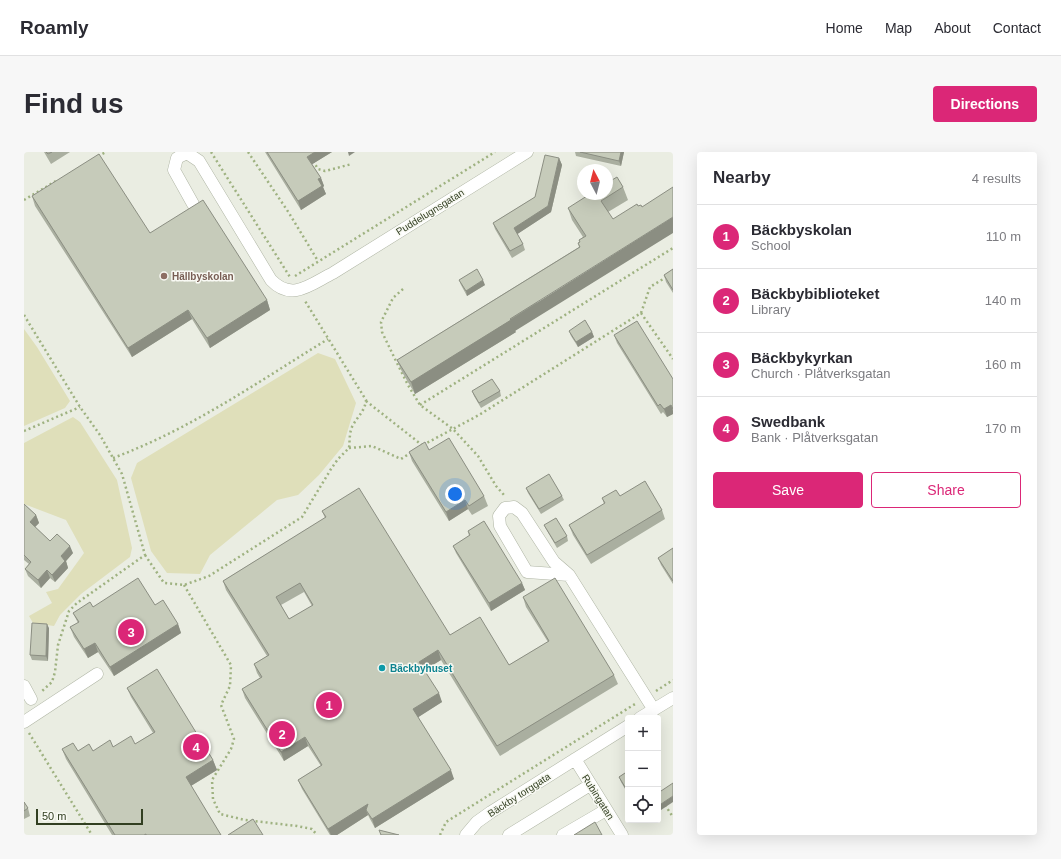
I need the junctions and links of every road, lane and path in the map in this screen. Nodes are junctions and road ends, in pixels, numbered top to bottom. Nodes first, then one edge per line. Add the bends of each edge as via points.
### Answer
1 (106, 152) edge
2 (211, 152) edge
3 (248, 152) edge
4 (496, 152) edge
5 (527, 152) edge
6 (311, 158) edge
7 (92, 160) edge
8 (352, 164) dead end
9 (58, 180) edge
10 (24, 200) edge
11 (193, 204) edge
12 (673, 248) edge
13 (318, 262) junction
14 (673, 273) edge
15 (403, 289) dead end
16 (298, 290) junction
17 (641, 313) junction
18 (24, 314) edge
19 (328, 339) junction
20 (673, 359) edge
21 (366, 400) junction
22 (420, 405) junction
23 (80, 407) junction
24 (453, 429) junction
25 (24, 431) edge
26 (422, 445) junction
27 (349, 448) junction
28 (113, 458) junction
29 (514, 507) junction
30 (145, 555) junction
31 (569, 575) junction
32 (184, 585) junction
33 (97, 674) dead end
34 (673, 680) edge
35 (24, 686) edge
36 (645, 697) junction
37 (673, 698) edge
38 (31, 699) joint
39 (654, 710) junction
40 (645, 715) edge
41 (26, 726) edge
42 (625, 728) edge
43 (575, 759) junction
44 (590, 785) junction
45 (665, 804) edge
46 (606, 810) junction
47 (673, 817) edge
48 (92, 835) edge
49 (316, 835) edge
50 (440, 835) edge
51 (466, 835) edge
52 (509, 835) edge
53 (563, 835) edge
54 (622, 835) edge

1 - 7 path
2 - 13 path via 291,279
3 - 13 path
4 - 13 path
5 - 16 street, Puddelugnsgatan via 333,273
6 - 8 path via 318,169 325,170
9 - 10 path
11 - 16 street via 174,170 177,158 187,153 199,161 270,280 287,291
12 - 22 path
14 - 17 path via 650,287
15 - 22 path via 393,298 381,322 382,332
16 - 19 path
17 - 20 path
17 - 24 path via 479,416
18 - 23 path
19 - 21 path
19 - 28 path via 185,427
21 - 26 path
21 - 27 path via 365,407 350,433
22 - 24 path
23 - 25 path
23 - 28 path
24 - 26 path
24 - 29 path via 478,456 496,486
26 - 27 path via 401,459 372,446
27 - 32 path via 338,458 302,517 209,576
28 - 30 path via 122,474
29 - 31 street via 522,513 554,562
29 - 31 street via 505,508 499,516 500,526 527,572
30 - 32 path via 164,583
30 - 38 path via 69,611 58,645 52,682
31 - 36 street
32 - 49 path via 231,665 230,686 221,706 234,738 232,750 212,780 213,799 220,814 312,829
33 - 41 street
34 - 36 path
35 - 38 street
36 - 39 street
36 - 50 path via 446,822
37 - 39 street
39 - 40 street
41 - 48 path
42 - 43 street, Bäckby torggata
43 - 44 street, Rubingatan
43 - 51 street, Bäckby torggata via 491,812 477,822
44 - 46 street, Rubingatan
44 - 52 street
45 - 47 path
46 - 53 street
46 - 54 street, Rubingatan

